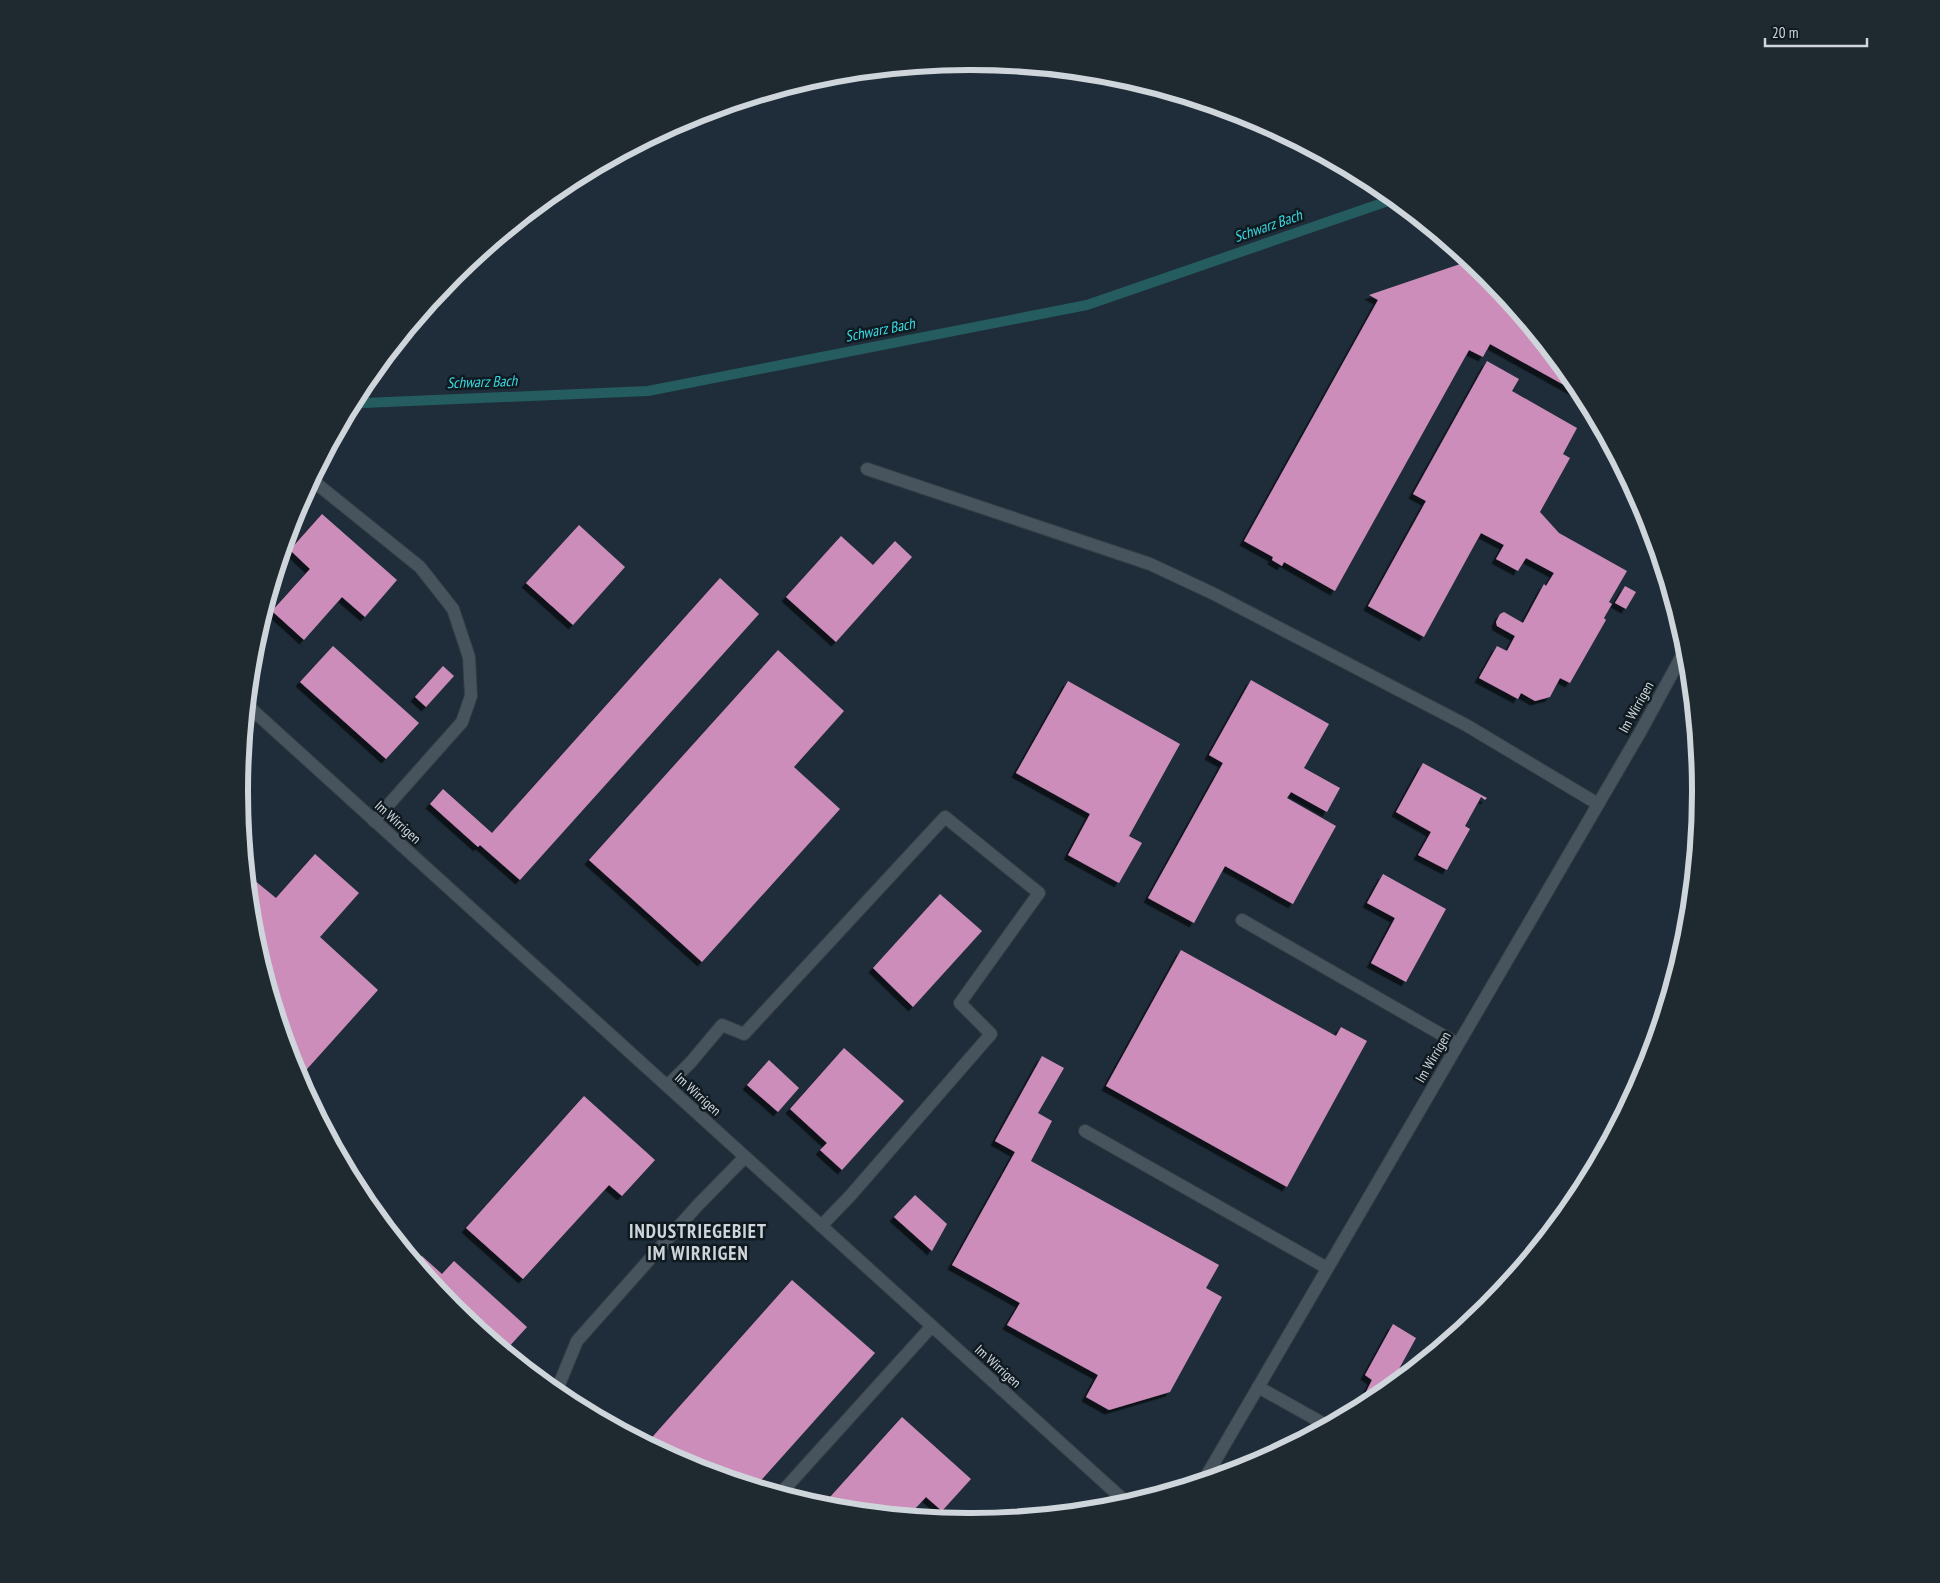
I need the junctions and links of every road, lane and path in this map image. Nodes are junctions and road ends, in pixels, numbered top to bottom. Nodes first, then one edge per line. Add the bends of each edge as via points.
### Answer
1 (867, 469) dead end
2 (317, 484) edge
3 (1679, 660) edge
4 (254, 711) edge
5 (1598, 804) junction
6 (374, 820) junction
7 (1242, 920) dead end
8 (1458, 1044) junction
9 (667, 1086) junction
10 (1085, 1131) dead end
11 (745, 1157) junction
12 (821, 1226) junction
13 (1327, 1268) junction
14 (932, 1326) junction
15 (559, 1384) edge
16 (1258, 1387) junction
17 (1320, 1422) edge
18 (1208, 1473) edge
19 (786, 1489) edge
20 (1120, 1497) edge

1 - 5 street via 1150,564 1221,597 1466,724
2 - 6 street via 420,567 453,610 469,657 472,696 462,722
3 - 5 street, Im Wirrigen
4 - 6 street, Im Wirrigen
5 - 8 street, Im Wirrigen
6 - 9 street, Im Wirrigen
7 - 8 street
8 - 13 street, Im Wirrigen
9 - 11 street, Im Wirrigen
9 - 12 street via 722,1025 744,1034 946,817 1039,893 960,1002 991,1034
10 - 13 street
11 - 12 street, Im Wirrigen
11 - 15 street via 577,1341
12 - 14 street, Im Wirrigen
13 - 16 street, Im Wirrigen
14 - 19 street
14 - 20 street, Im Wirrigen
16 - 17 street
16 - 18 street, Im Wirrigen

